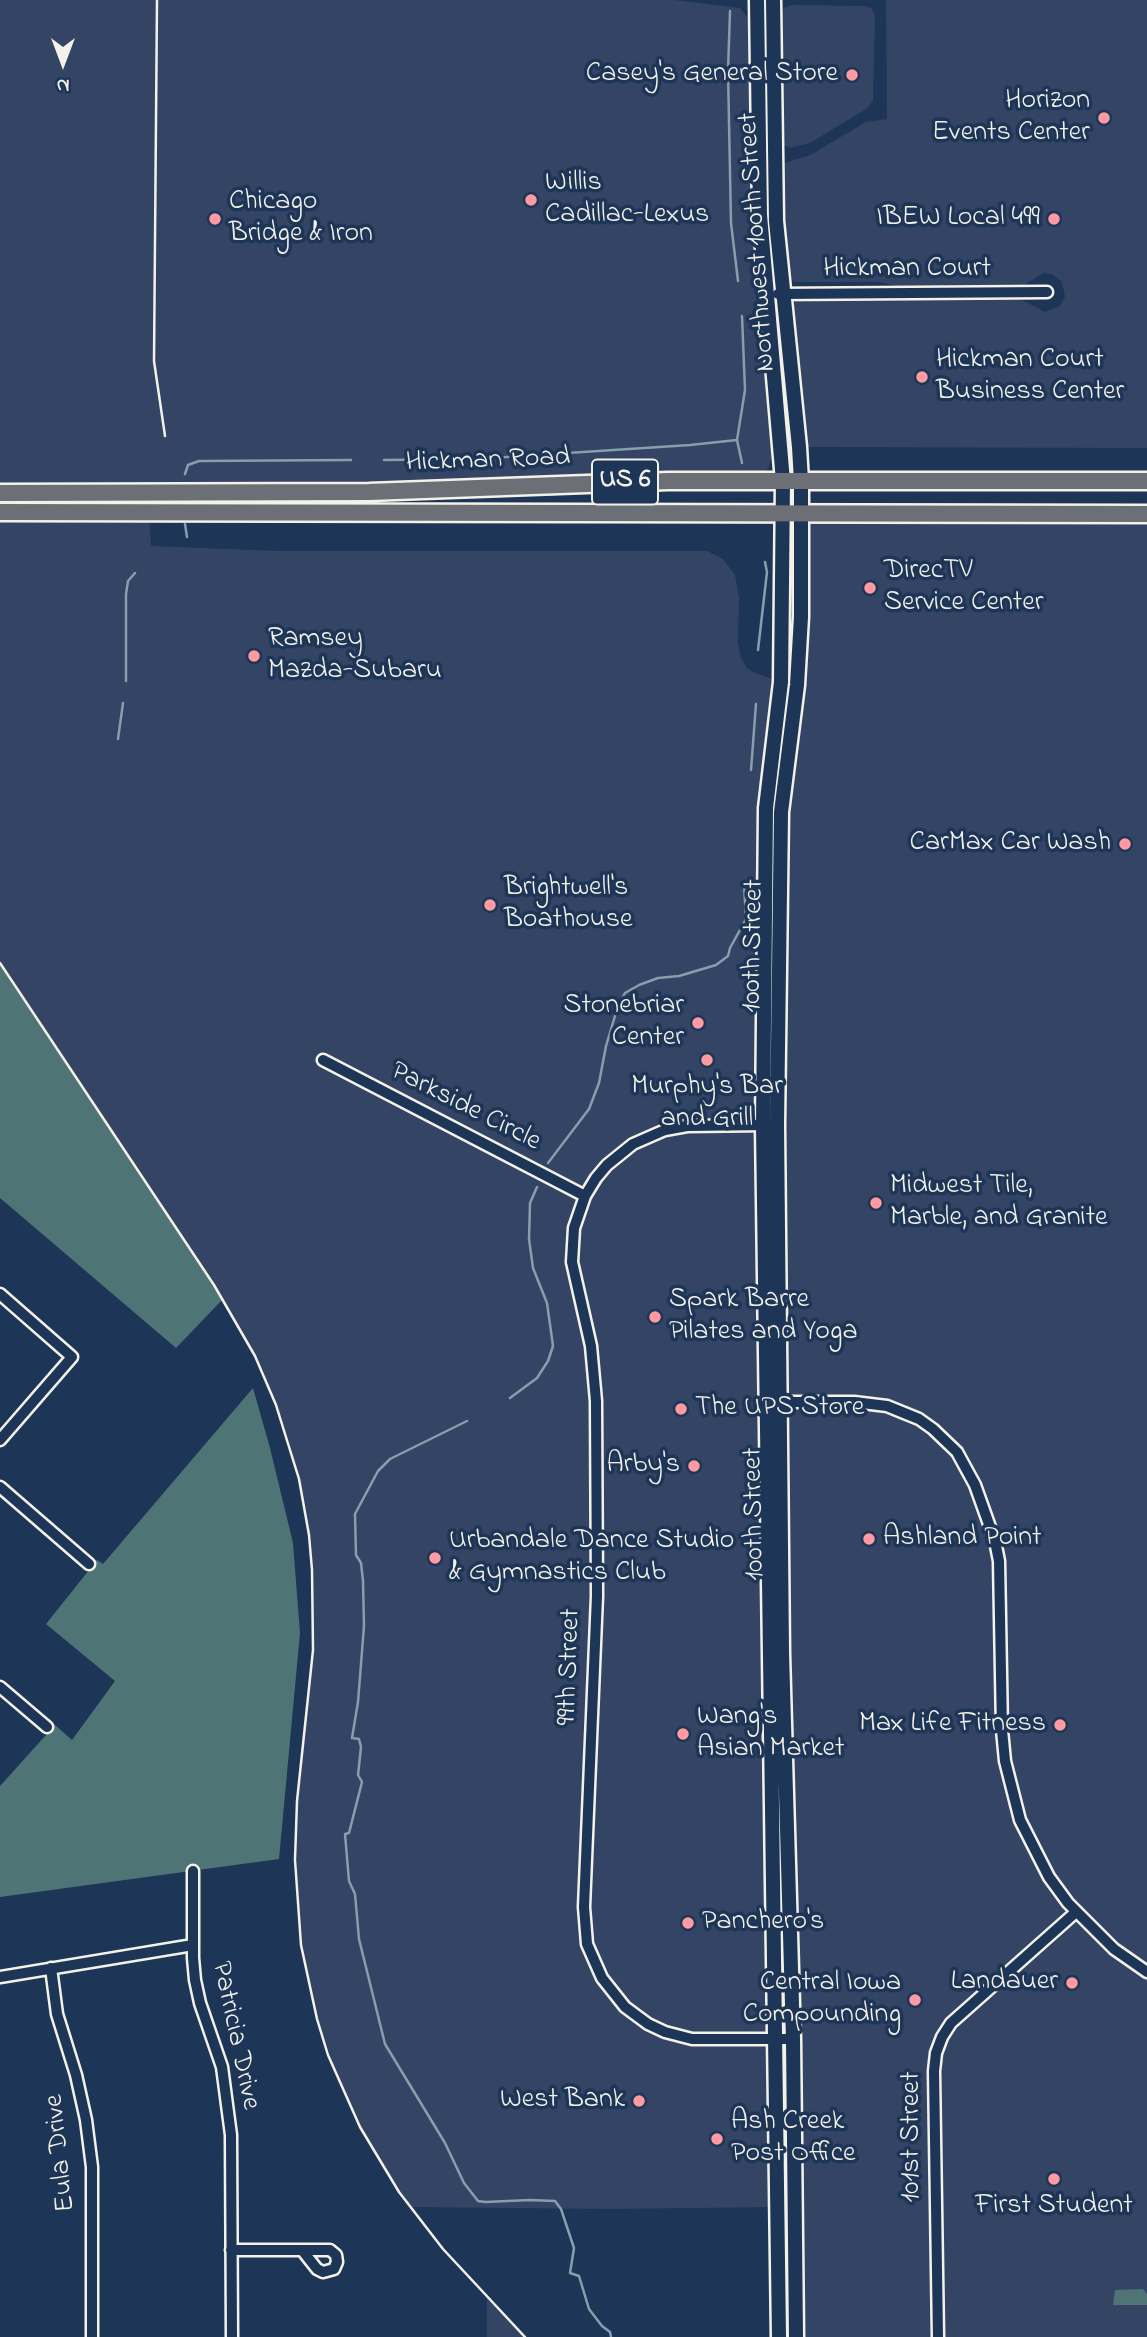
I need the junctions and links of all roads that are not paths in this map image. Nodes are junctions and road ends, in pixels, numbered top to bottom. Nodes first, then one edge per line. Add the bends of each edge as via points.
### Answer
1 (757, 0) edge
2 (773, 0) edge
3 (1047, 292) dead end
4 (783, 293) junction
5 (767, 295) junction
6 (783, 481) junction
7 (801, 481) junction
8 (1147, 481) edge
9 (0, 493) edge
10 (0, 512) edge
11 (792, 513) junction
12 (1147, 514) edge
13 (323, 1060) dead end
14 (770, 1125) junction
15 (585, 1196) junction
16 (0, 1294) edge
17 (773, 1402) junction
18 (0, 1440) edge
19 (0, 1487) edge
20 (89, 1564) dead end
21 (0, 1687) edge
22 (47, 1727) dead end
23 (193, 1871) dead end
24 (1076, 1912) junction
25 (193, 1945) junction
26 (51, 1968) junction
27 (1147, 1972) edge
28 (0, 1977) edge
29 (775, 2039) junction
30 (793, 2039) junction
31 (231, 2250) junction
32 (302, 2250) dead end
33 (92, 2337) edge
34 (232, 2337) edge
35 (779, 2337) edge
36 (796, 2337) edge
37 (938, 2337) edge

1 - 5 main road, Northwest 100th Street via 760,215
2 - 4 main road, Northwest 100th Street via 776,221
3 - 4 street, Hickman Court
4 - 5 street, Hickman Court
4 - 7 main road, Northwest 100th Street
5 - 6 main road, Northwest 100th Street
6 - 7 main road, Hickman Road / US 6
6 - 9 main road, Hickman Road / US 6 via 369,492
6 - 11 main road, 100th Street
7 - 8 main road, Hickman Road / US 6
7 - 11 main road, 100th Street
10 - 11 main road, Hickman Road / US 6
11 - 12 main road, Hickman Road / US 6
11 - 14 main road, 100th Street via 781,682 766,808
13 - 15 street, Parkside Circle
14 - 15 street, 99th Street via 687,1126 648,1136 607,1165
14 - 17 main road, 100th Street
15 - 29 street, 99th Street via 574,1228 572,1262 592,1346 596,1401 597,1596 583,1907 587,1944 612,1993 648,2024 692,2039
16 - 18 street via 72,1357
17 - 24 street via 870,1403 904,1412 946,1440 967,1468 999,1561 1002,1730 1011,1791 1033,1849
17 - 29 main road, 100th Street
17 - 30 main road, 100th Street
19 - 20 street
21 - 22 street
23 - 25 street, Patricia Drive
24 - 27 street via 1114,1949
24 - 37 street, 101st Street via 951,2023 936,2053
25 - 26 street
25 - 31 street, Patricia Drive via 200,2003 227,2092
26 - 28 street
26 - 33 street, Eula Drive via 57,2014 86,2120 92,2167
29 - 30 street, 99th Street
29 - 35 main road, 100th Street
30 - 36 main road, 100th Street
31 - 32 street
31 - 34 street, Patricia Drive

